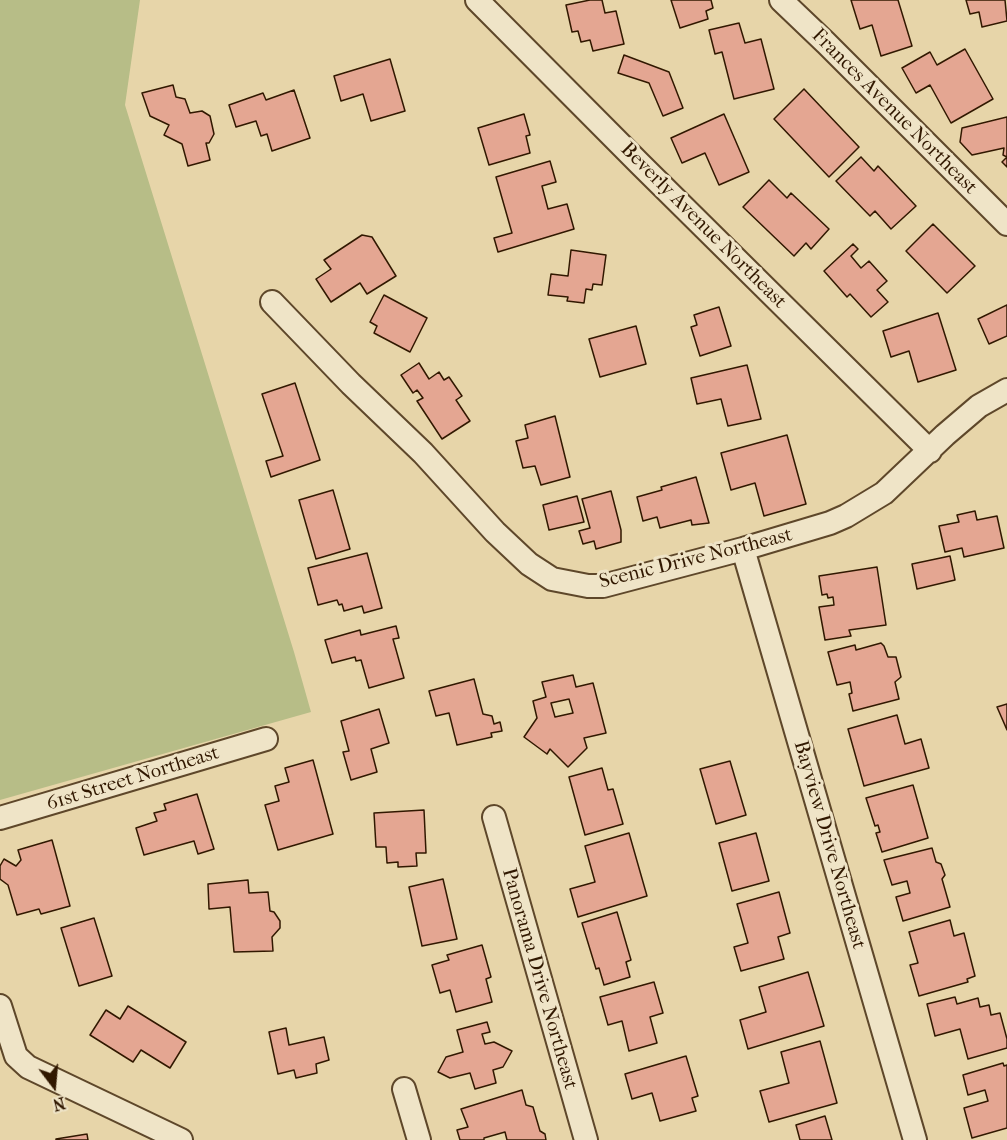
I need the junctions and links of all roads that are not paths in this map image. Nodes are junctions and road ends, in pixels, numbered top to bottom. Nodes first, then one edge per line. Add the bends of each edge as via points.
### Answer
1 (477, 0) edge
2 (781, 0) edge
3 (1007, 224) edge
4 (272, 302) dead end
5 (1007, 390) edge
6 (930, 451) junction
7 (743, 549) junction
8 (266, 739) dead end
9 (494, 817) dead end
10 (0, 818) edge
11 (0, 1006) edge
12 (404, 1089) dead end
13 (181, 1140) edge
14 (419, 1140) edge
15 (586, 1140) edge
16 (915, 1140) edge

1 - 6 street, Beverly Avenue Northeast
2 - 3 street, Frances Avenue Northeast
4 - 7 street, Scenic Drive Northeast via 423,453 495,532 529,564 552,579 603,586
5 - 6 street, Scenic Drive Northeast via 979,406
6 - 7 street, Scenic Drive Northeast via 884,493 846,516
7 - 16 street, Bayview Drive Northeast
8 - 10 street, 61st Street Northeast
9 - 15 street, Panorama Drive Northeast
11 - 13 street via 16,1056 28,1067
12 - 14 street

